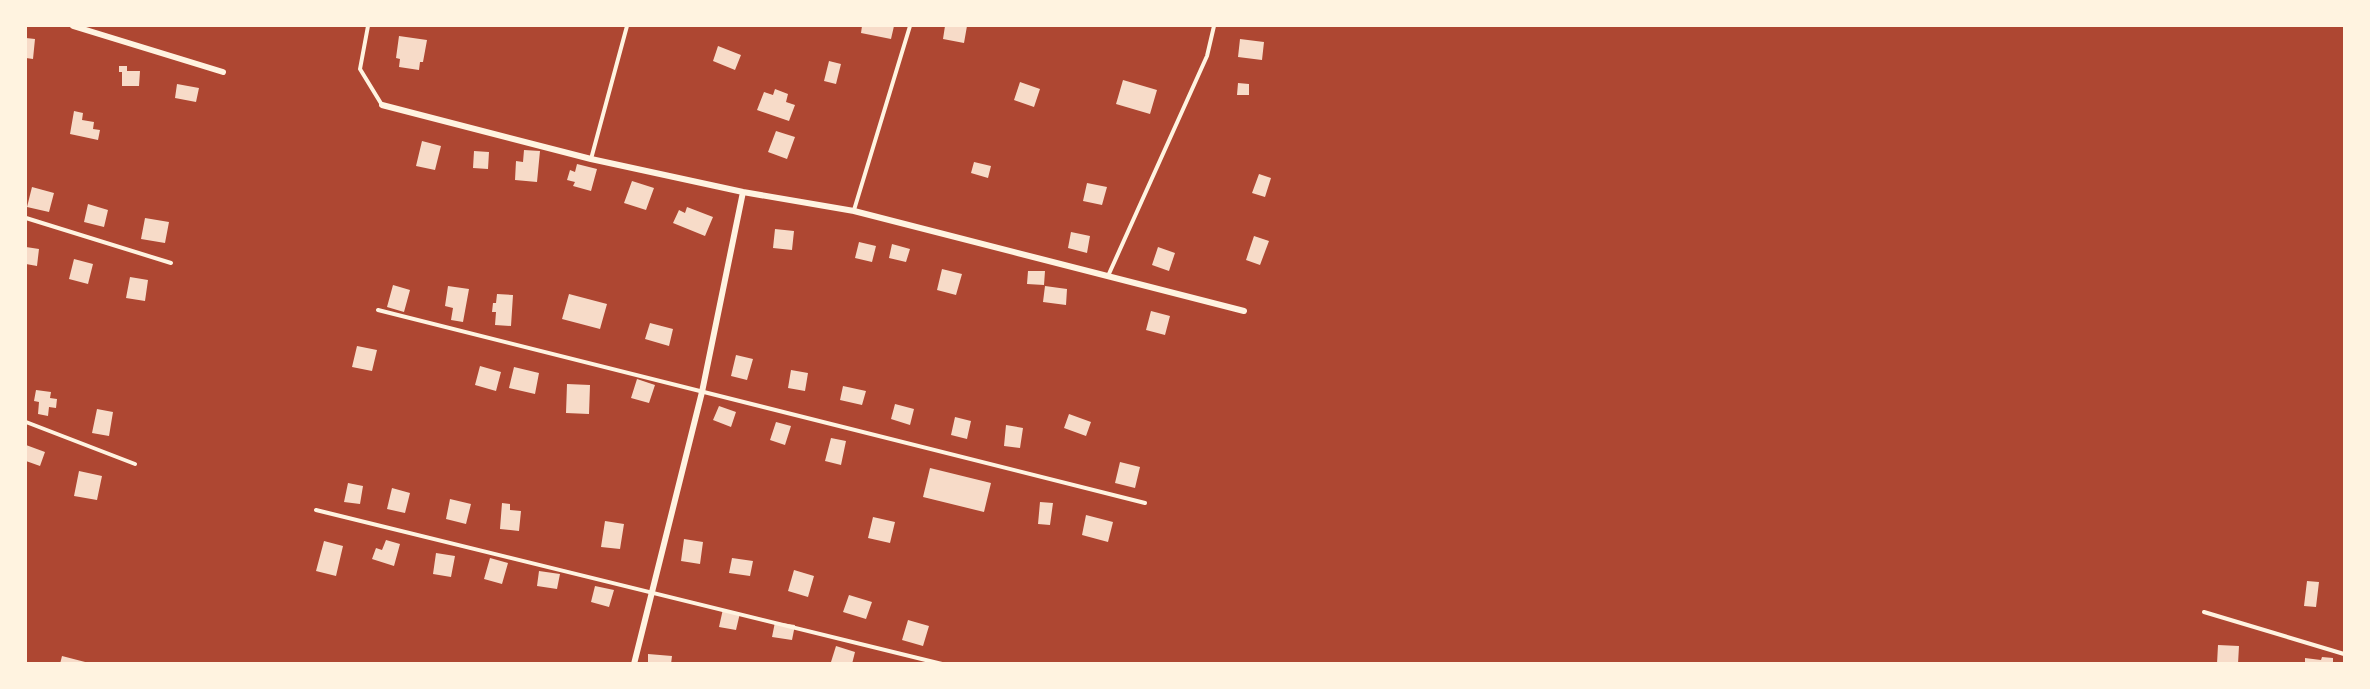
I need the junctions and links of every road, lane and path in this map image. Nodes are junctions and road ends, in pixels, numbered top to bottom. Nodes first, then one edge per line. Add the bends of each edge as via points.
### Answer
1 (75, 26) edge
2 (369, 26) edge
3 (627, 26) edge
4 (909, 26) edge
5 (1214, 26) edge
6 (223, 72) dead end
7 (382, 105) joint
8 (591, 159) junction
9 (743, 192) junction
10 (854, 211) junction
11 (26, 218) edge
12 (171, 263) dead end
13 (1108, 276) junction
14 (378, 310) dead end
15 (1244, 311) dead end
16 (702, 392) junction
17 (26, 422) edge
18 (135, 464) dead end
19 (1144, 503) dead end
20 (316, 510) dead end
21 (652, 592) junction
22 (2204, 612) dead end
23 (2344, 654) edge
24 (634, 663) edge
25 (942, 663) edge

1 - 6 street
2 - 7 lane via 360,69
3 - 8 lane
4 - 10 lane
5 - 13 lane via 1207,56
7 - 8 street
8 - 9 street
9 - 10 street
9 - 16 street
10 - 13 street
11 - 12 lane
13 - 15 street
14 - 16 lane
16 - 19 lane
16 - 21 street
17 - 18 lane
20 - 21 lane
21 - 24 street
21 - 25 lane
22 - 23 lane

